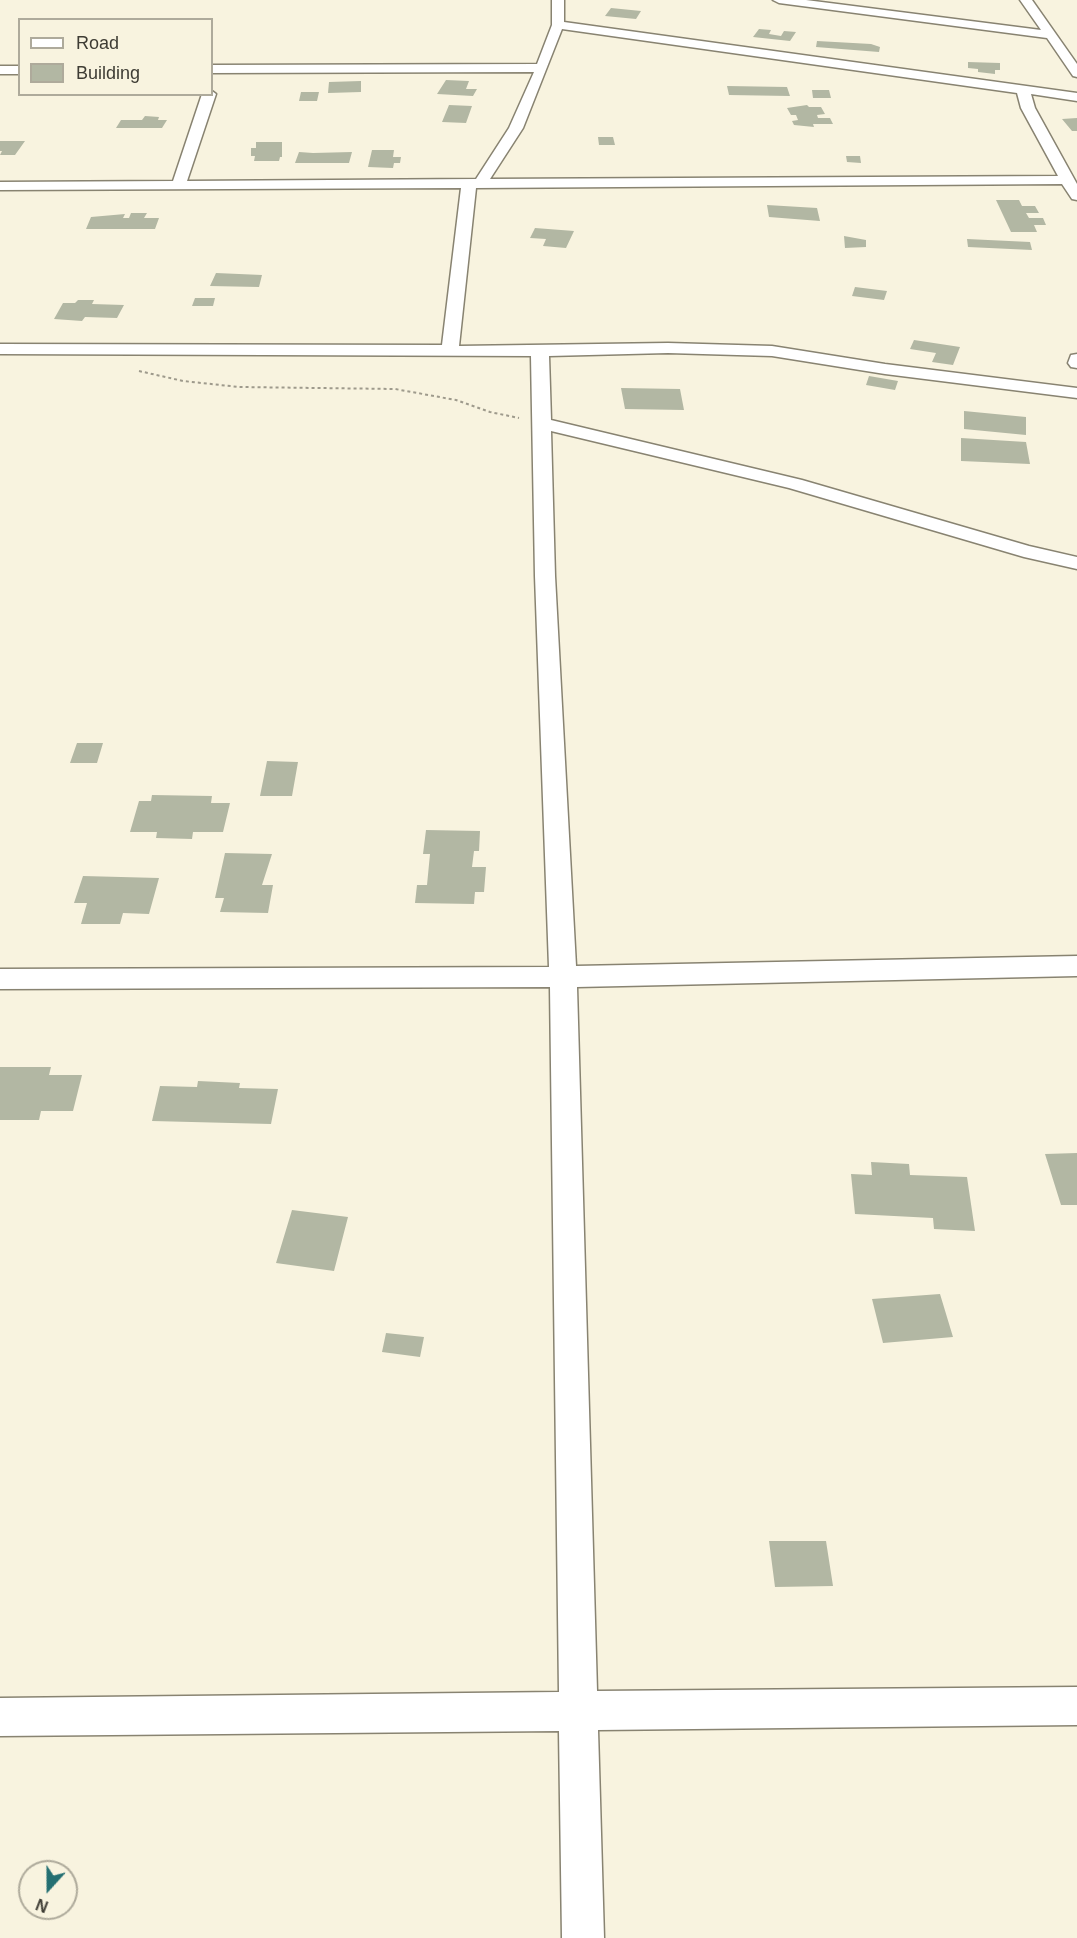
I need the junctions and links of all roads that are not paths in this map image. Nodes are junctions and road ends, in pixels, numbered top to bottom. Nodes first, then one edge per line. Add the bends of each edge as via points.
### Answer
1 (558, 0) edge
2 (779, 0) edge
3 (1026, 0) edge
4 (558, 25) junction
5 (1049, 35) junction
6 (542, 68) junction
7 (214, 69) edge
8 (0, 70) edge
9 (18, 70) edge
10 (1077, 73) edge
11 (1023, 90) junction
12 (208, 96) edge
13 (1077, 97) edge
14 (1067, 180) junction
15 (476, 183) junction
16 (179, 184) junction
17 (0, 186) edge
18 (1077, 196) edge
19 (3, 349) edge
20 (450, 349) junction
21 (540, 351) junction
22 (1077, 393) edge
23 (541, 423) junction
24 (1077, 563) edge
25 (1077, 966) edge
26 (562, 977) junction
27 (0, 979) edge
28 (1077, 1706) edge
29 (577, 1712) junction
30 (0, 1717) edge
31 (583, 1938) edge

1 - 4 street
2 - 5 street
3 - 5 street
4 - 6 street
4 - 11 street
5 - 10 street
6 - 7 street
6 - 15 street via 516,128
8 - 9 street
11 - 13 street
11 - 14 street via 1028,108
12 - 16 street
14 - 15 street
14 - 18 street
15 - 16 street
15 - 20 street
16 - 17 street
19 - 20 street
20 - 21 street
21 - 22 street via 772,351
21 - 23 street
23 - 24 street via 795,484
23 - 26 street
25 - 26 street
26 - 27 street
26 - 29 street
28 - 29 street
29 - 30 street
29 - 31 street

